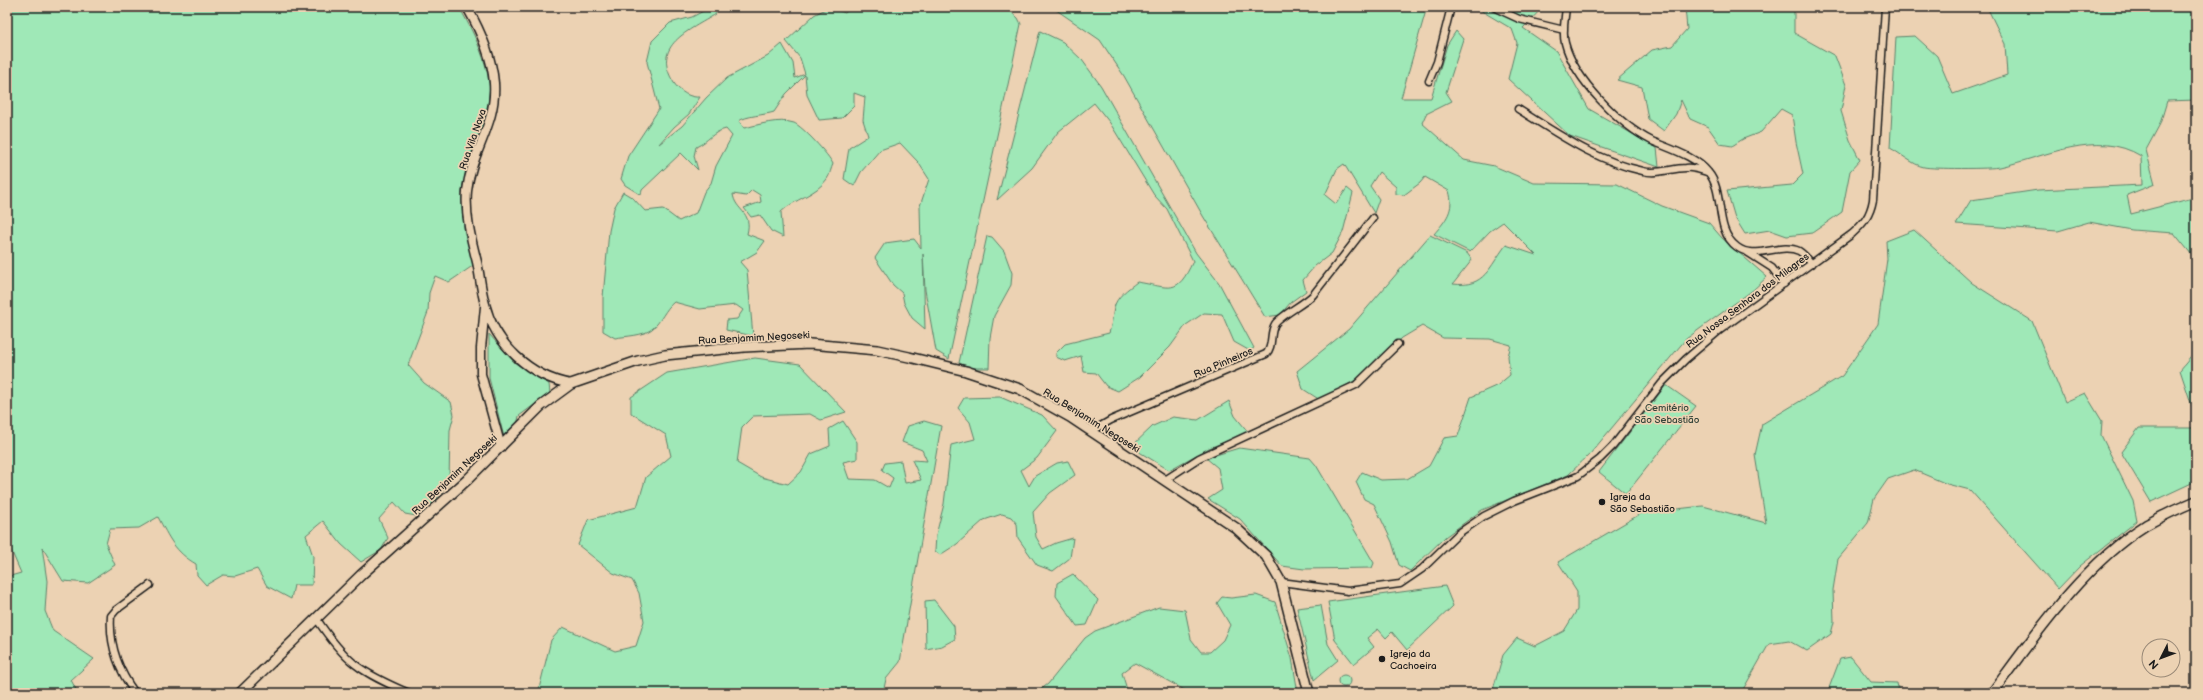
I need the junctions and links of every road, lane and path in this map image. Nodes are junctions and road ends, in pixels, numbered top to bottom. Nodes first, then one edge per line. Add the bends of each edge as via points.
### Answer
1 (467, 7) edge
2 (1451, 7) edge
3 (1493, 7) edge
4 (1566, 7) edge
5 (1885, 7) edge
6 (1564, 30) junction
7 (1429, 81) dead end
8 (1518, 109) dead end
9 (1708, 172) junction
10 (1373, 218) dead end
11 (1746, 251) junction
12 (1812, 264) junction
13 (1784, 284) junction
14 (485, 304) junction
15 (1398, 344) dead end
16 (571, 384) junction
17 (1092, 431) junction
18 (501, 446) junction
19 (1165, 480) junction
20 (2196, 502) edge
21 (1281, 582) junction
22 (150, 585) dead end
23 (316, 618) junction
24 (135, 693) edge
25 (240, 693) edge
26 (409, 693) edge
27 (1309, 693) edge
28 (1992, 693) edge

1 - 14 street, Rua Vila Nova via 487,51 494,84 492,116 473,164 467,202 469,230
2 - 7 street via 1437,62
3 - 6 street via 1519,19
4 - 6 street
5 - 12 street, Rua Nossa Senhora dos Milagres via 1871,212 1852,234
6 - 9 street via 1565,43 1578,71 1608,108 1639,134 1691,160
8 - 9 street via 1583,150 1624,166 1644,172 1686,168
9 - 11 street via 1716,189 1725,234 1738,248
10 - 17 street, Rua Pinheiros via 1305,303 1276,323 1272,331 1270,349 1266,354 1111,420
11 - 12 street via 1790,249 1799,251
11 - 13 street via 1772,268
12 - 13 street, Rua Nossa Senhora dos Milagres
13 - 21 street, Rua Nossa Senhora dos Milagres via 1720,330 1672,372 1612,446 1588,469 1568,481 1527,495 1484,516 1449,541 1422,569 1400,584 1348,591
14 - 16 street, Rua Vila Nova via 497,333 512,351 533,370 546,377
14 - 18 street, Rua Vila Nova via 481,374
15 - 19 street via 1356,385 1199,458
16 - 17 main road, Rua Benjamim Negoseki via 638,361 695,351 781,344 844,346 909,357 993,379 1039,399
16 - 18 main road, Rua Benjamim Negoseki via 541,406
17 - 19 main road, Rua Benjamim Negoseki
18 - 23 main road, Rua Benjamim Negoseki
19 - 21 main road, Rua Benjamim Negoseki via 1248,537 1266,556
20 - 28 main road via 2146,526 2104,559 2055,610
21 - 27 main road, Rua Benjamim Negoseki
22 - 24 street via 111,616 116,657 124,677
23 - 25 main road, Rua Benjamim Negoseki
23 - 26 street via 341,654 353,665

